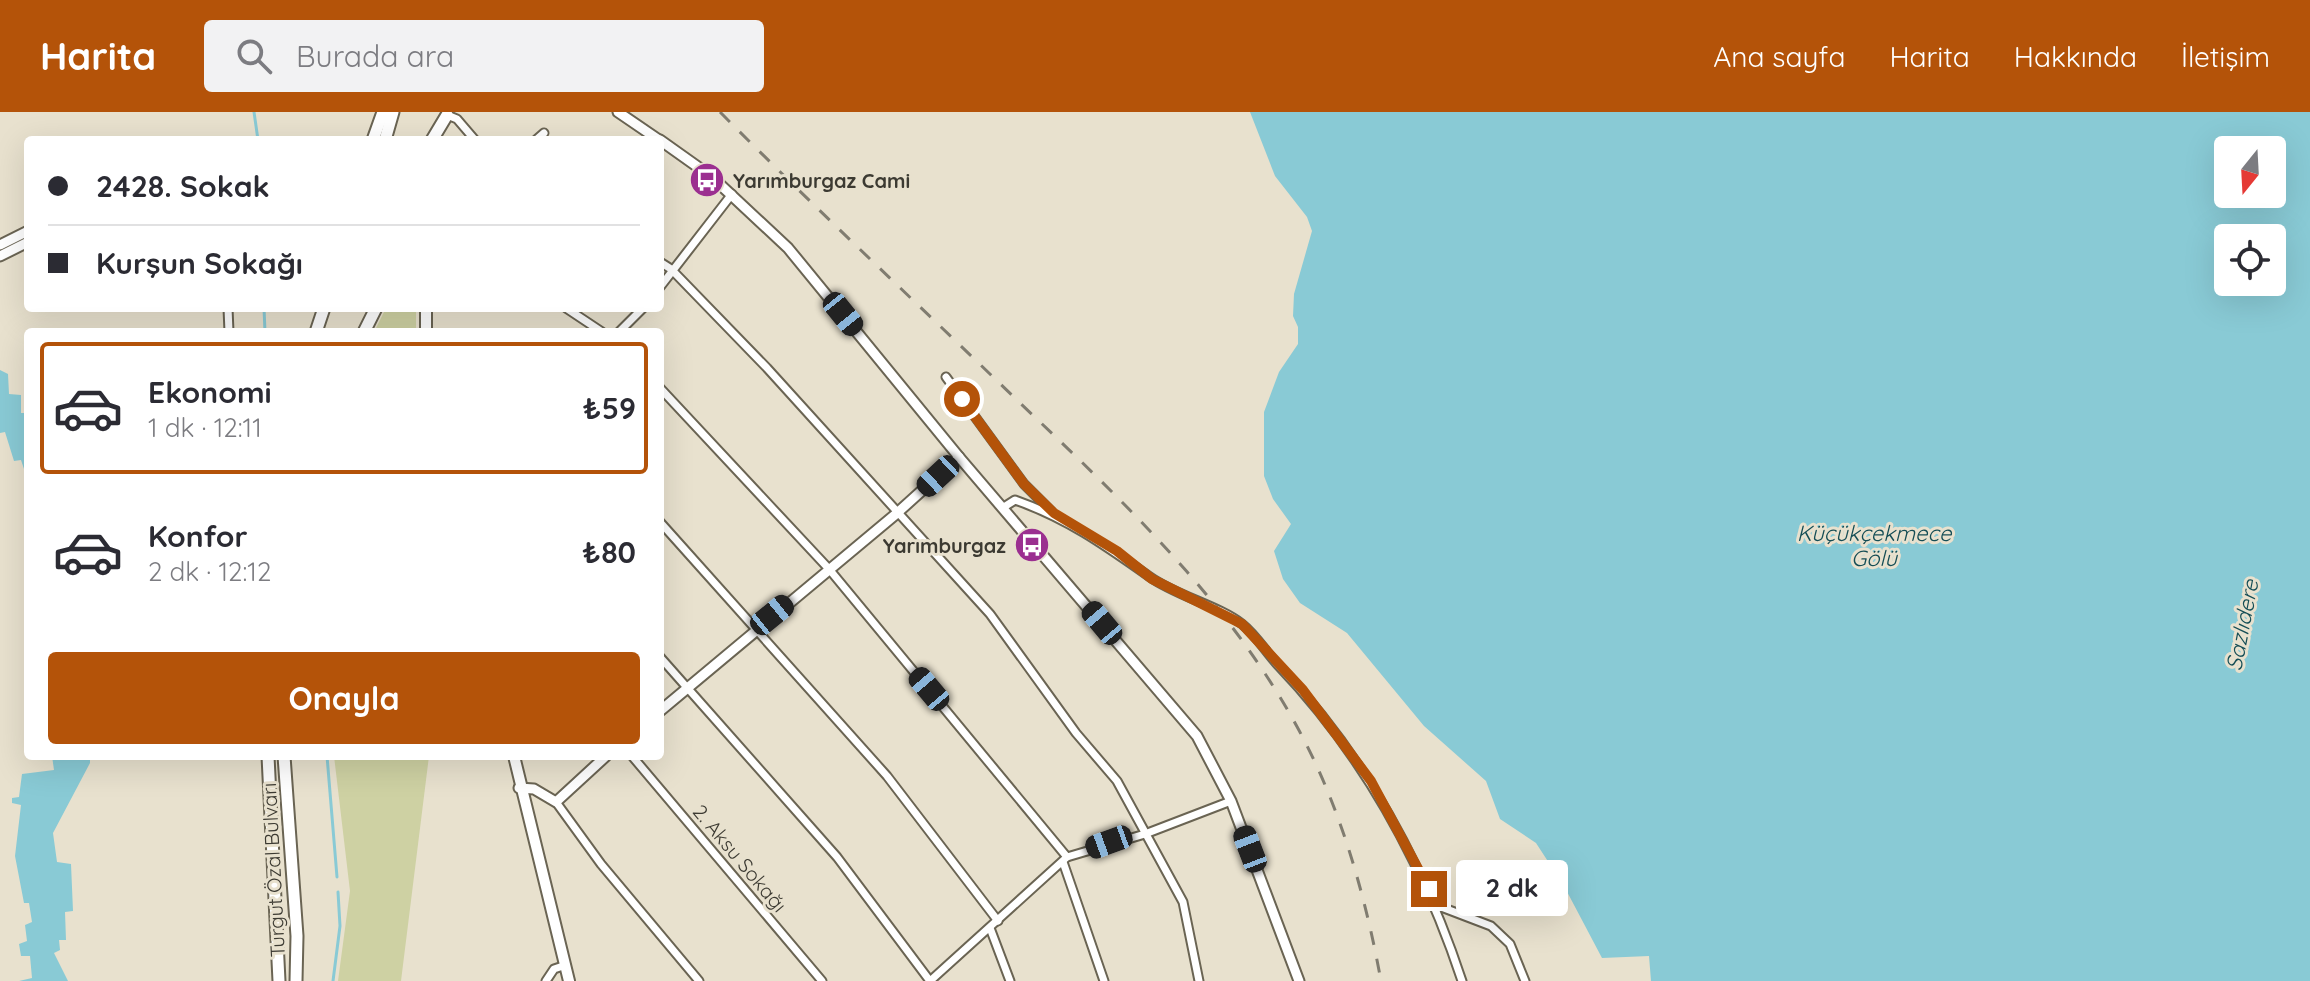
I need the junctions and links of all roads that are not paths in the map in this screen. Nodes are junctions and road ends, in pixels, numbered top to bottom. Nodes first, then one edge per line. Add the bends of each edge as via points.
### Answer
1 (383, 112) edge
2 (393, 112) edge
3 (618, 112) edge
4 (448, 113) edge
5 (544, 133) dead end
6 (374, 136) edge
7 (386, 136) edge
8 (434, 136) edge
9 (441, 136) edge
10 (472, 136) edge
11 (541, 136) edge
12 (654, 136) edge
13 (664, 143) edge
14 (732, 194) junction
15 (24, 233) edge
16 (24, 244) edge
17 (0, 245) edge
18 (0, 256) edge
19 (664, 265) edge
20 (671, 269) junction
21 (664, 280) edge
22 (572, 312) edge
23 (639, 312) edge
24 (596, 328) edge
25 (623, 328) edge
26 (946, 377) dead end
27 (664, 392) edge
28 (959, 457) junction
29 (1004, 507) junction
30 (1054, 513) junction
31 (896, 514) junction
32 (664, 527) edge
33 (829, 569) junction
34 (753, 631) junction
35 (664, 661) edge
36 (688, 688) junction
37 (664, 708) edge
38 (268, 760) edge
39 (284, 760) edge
40 (515, 760) edge
41 (602, 760) edge
42 (635, 760) edge
43 (519, 788) junction
44 (1231, 801) junction
45 (556, 802) junction
46 (1145, 834) junction
47 (1065, 860) junction
48 (1436, 905) junction
49 (998, 921) junction
50 (990, 928) junction
51 (566, 965) junction
52 (279, 981) edge
53 (296, 981) edge
54 (546, 981) edge
55 (569, 981) edge
56 (699, 981) edge
57 (822, 981) edge
58 (930, 981) edge
59 (1010, 981) edge
60 (1104, 981) edge
61 (1199, 981) edge
62 (1299, 981) edge
63 (1462, 981) edge
64 (1525, 981) edge

1 - 6 main road
2 - 7 main road
3 - 12 street
4 - 8 main road
4 - 9 main road
4 - 10 street
5 - 11 street
13 - 14 street
14 - 20 street
14 - 28 street via 788,248
15 - 17 street
16 - 18 street
19 - 20 street
20 - 21 street
20 - 31 street
22 - 24 street
23 - 25 street
26 - 30 street via 1024,484
27 - 33 street
28 - 29 street
28 - 31 street
29 - 30 street via 1015,500
29 - 44 street via 1197,736
30 - 48 street via 1152,579 1242,624 1303,690 1371,781
31 - 33 street
31 - 46 street via 990,614 1117,781
32 - 34 street
33 - 34 street
33 - 47 street
34 - 36 street
34 - 49 street via 887,776
35 - 36 street
36 - 37 street
36 - 58 street via 837,857
38 - 52 main road, Turgut Özal Bulvarı
39 - 53 main road, Turgut Özal Bulvarı
40 - 43 main road
41 - 45 street
42 - 57 street, 2. Aksu Sokağı
43 - 45 street via 534,789
43 - 51 main road
44 - 46 street
44 - 62 street
45 - 56 street
46 - 47 street
46 - 61 street via 1183,902
47 - 49 street
47 - 60 street
48 - 63 street
48 - 64 street via 1491,926 1510,944
49 - 50 street
50 - 58 street
50 - 59 street
51 - 54 street via 554,969
51 - 55 main road

